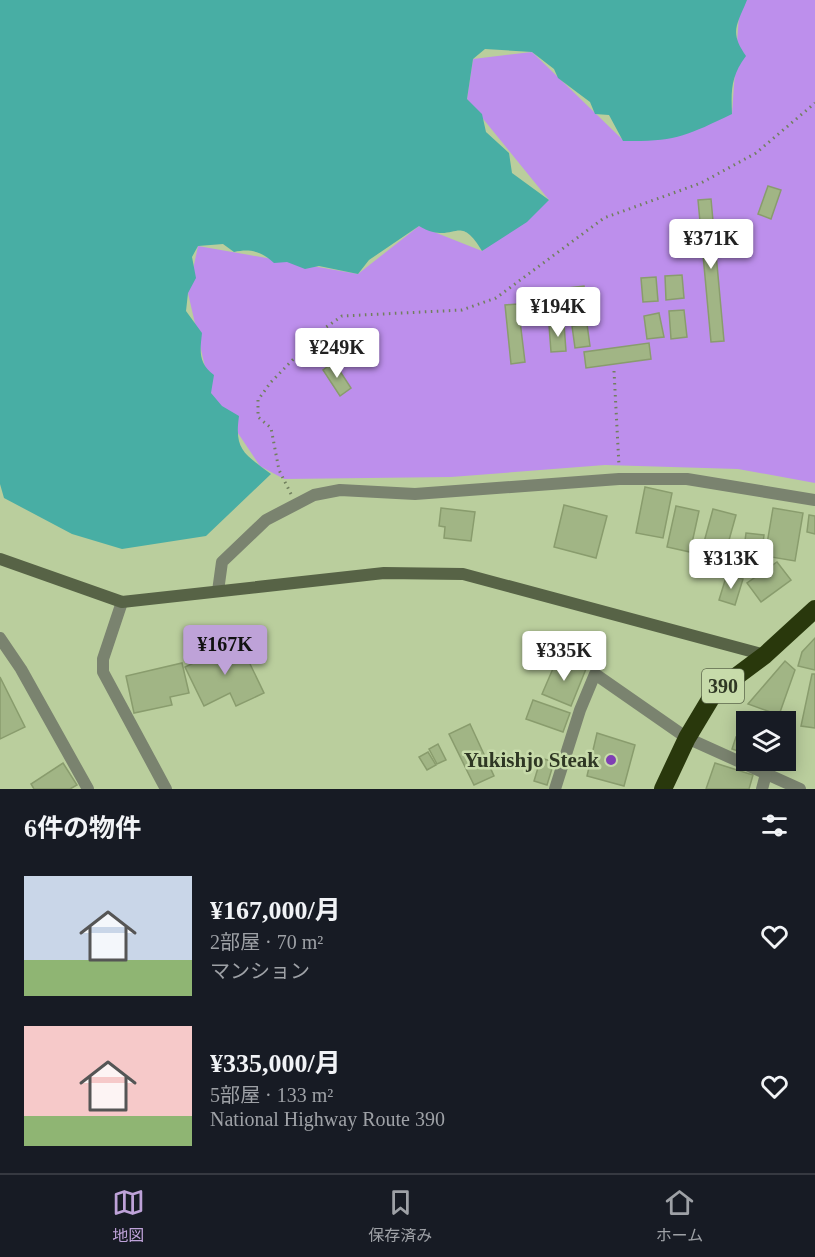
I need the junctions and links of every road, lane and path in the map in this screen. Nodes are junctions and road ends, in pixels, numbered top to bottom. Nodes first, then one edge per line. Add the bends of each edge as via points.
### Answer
1 (815, 103) edge
2 (614, 371) dead end
3 (619, 480) junction
4 (815, 500) edge
5 (295, 503) junction
6 (0, 559) edge
7 (218, 591) junction
8 (123, 602) junction
9 (815, 609) edge
10 (0, 638) edge
11 (765, 655) junction
12 (687, 738) junction
13 (766, 774) junction
14 (88, 789) edge
15 (166, 789) edge
16 (555, 789) edge
17 (663, 789) edge
18 (762, 789) edge
19 (800, 789) edge

1 - 5 path via 756,153 701,183 604,218 496,298 462,310 342,316 322,330 258,400 258,417 271,428 279,470
2 - 3 path
3 - 4 street via 687,479
3 - 5 street via 415,494 340,490
5 - 7 street via 266,520 222,562
6 - 8 street
7 - 8 street
7 - 11 street via 384,573 463,574
8 - 15 street via 103,659 103,672
9 - 11 highway, 390
10 - 14 street
11 - 12 highway, 390 via 714,693
12 - 13 street
12 - 16 street via 596,674
12 - 17 highway, 390
13 - 18 street
13 - 19 street

